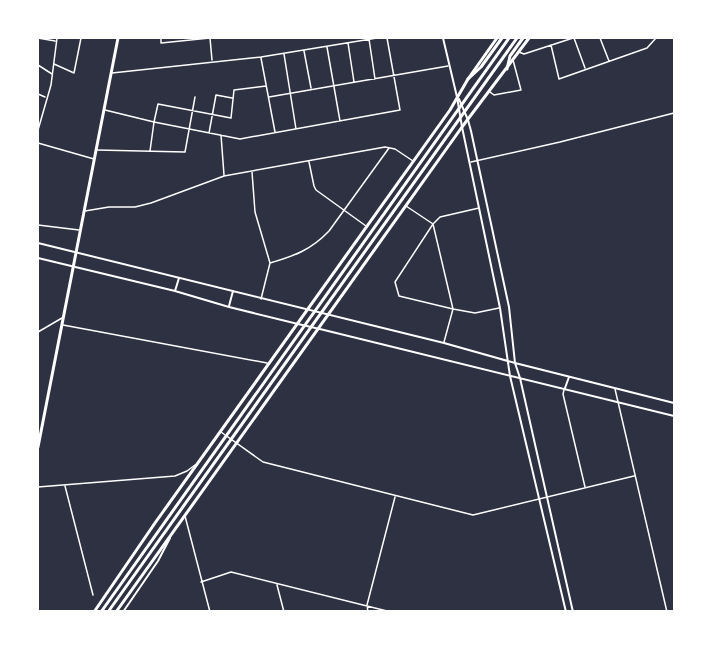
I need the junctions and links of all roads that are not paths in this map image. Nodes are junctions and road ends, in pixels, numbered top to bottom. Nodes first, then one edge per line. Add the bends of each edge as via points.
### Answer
1 (39, 38) edge
2 (81, 38) edge
3 (118, 38) edge
4 (161, 38) edge
5 (210, 38) edge
6 (369, 38) edge
7 (377, 38) edge
8 (387, 38) edge
9 (443, 38) edge
10 (497, 38) edge
11 (502, 38) edge
12 (509, 38) edge
13 (517, 38) edge
14 (523, 38) edge
15 (529, 38) edge
16 (574, 38) edge
17 (600, 38) edge
18 (656, 38) edge
19 (57, 39) edge
20 (348, 42) junction
21 (551, 45) junction
22 (327, 46) junction
23 (304, 50) junction
24 (518, 52) junction
25 (283, 53) junction
26 (261, 57) junction
27 (513, 60) junction
28 (609, 61) junction
29 (212, 62) junction
30 (53, 63) junction
31 (38, 65) edge
32 (449, 65) junction
33 (507, 69) junction
34 (586, 69) junction
35 (111, 73) junction
36 (52, 74) junction
37 (394, 75) junction
38 (375, 79) junction
39 (468, 79) junction
40 (354, 82) junction
41 (333, 85) junction
42 (266, 86) junction
43 (311, 90) junction
44 (489, 91) junction
45 (290, 93) junction
46 (38, 94) edge
47 (195, 96) dead end
48 (47, 97) junction
49 (269, 97) junction
50 (458, 97) junction
51 (233, 98) junction
52 (104, 110) junction
53 (193, 111) junction
54 (675, 113) edge
55 (212, 115) junction
56 (39, 120) edge
57 (468, 120) junction
58 (340, 121) junction
59 (154, 122) junction
60 (462, 127) junction
61 (190, 129) junction
62 (297, 129) junction
63 (38, 130) edge
64 (209, 132) junction
65 (275, 132) junction
66 (221, 135) junction
67 (38, 142) edge
68 (390, 147) junction
69 (96, 150) junction
70 (150, 151) junction
71 (94, 159) junction
72 (309, 161) junction
73 (477, 161) junction
74 (413, 162) junction
75 (470, 162) junction
76 (252, 171) junction
77 (224, 176) junction
78 (406, 206) junction
79 (480, 207) junction
80 (344, 210) junction
81 (85, 211) junction
82 (433, 224) junction
83 (38, 225) edge
84 (367, 226) junction
85 (80, 231) junction
86 (38, 243) edge
87 (76, 253) junction
88 (38, 258) edge
89 (270, 263) junction
90 (73, 267) junction
91 (178, 278) junction
92 (176, 291) junction
93 (233, 291) junction
94 (261, 299) junction
95 (229, 307) junction
96 (500, 308) junction
97 (453, 309) junction
98 (308, 310) junction
99 (328, 315) junction
100 (63, 317) junction
101 (298, 324) junction
102 (62, 325) junction
103 (319, 328) junction
104 (38, 332) edge
105 (444, 343) junction
106 (507, 360) junction
107 (270, 363) junction
108 (515, 363) junction
109 (510, 376) junction
110 (569, 376) junction
111 (520, 378) junction
112 (565, 388) junction
113 (615, 388) junction
114 (617, 402) junction
115 (675, 403) edge
116 (675, 416) edge
117 (221, 432) junction
118 (236, 443) junction
119 (38, 447) edge
120 (200, 461) junction
121 (634, 476) junction
122 (64, 485) junction
123 (38, 487) edge
124 (585, 488) junction
125 (395, 496) junction
126 (546, 498) junction
127 (538, 499) junction
128 (184, 515) junction
129 (176, 528) junction
130 (201, 582) junction
131 (277, 585) junction
132 (93, 595) dead end
133 (367, 605) junction
134 (93, 612) edge
135 (101, 612) edge
136 (108, 612) edge
137 (117, 612) edge
138 (123, 612) edge
139 (210, 612) edge
140 (284, 612) edge
141 (368, 612) edge
142 (391, 612) edge
143 (566, 612) edge
144 (573, 612) edge
145 (667, 612) edge

1 - 19 street
2 - 30 street via 74,73
3 - 35 highway
4 - 5 street via 161,43
5 - 29 street
6 - 7 street
6 - 20 street
6 - 38 street
8 - 37 street
9 - 32 street
10 - 39 highway
11 - 39 highway
12 - 135 highway
13 - 136 highway
14 - 33 highway via 510,56
15 - 24 highway
16 - 21 street
16 - 34 street
17 - 28 street
18 - 28 street via 647,48
19 - 30 street
20 - 22 street
20 - 40 street
21 - 24 street via 524,54
21 - 34 street via 559,79
22 - 23 street
22 - 41 street
23 - 25 street
23 - 43 street
24 - 27 highway
25 - 26 street
25 - 45 street
26 - 29 street
26 - 42 street
27 - 33 highway
27 - 44 street via 521,90 494,95
28 - 34 street
29 - 35 street
30 - 36 street
31 - 36 street
32 - 37 street
32 - 50 street
33 - 44 highway
35 - 52 highway
36 - 48 street
37 - 38 street
37 - 58 street via 400,110
38 - 40 street
39 - 50 highway
40 - 41 street
41 - 43 street
41 - 58 street
42 - 49 street
42 - 51 street via 234,90
43 - 45 street
44 - 57 highway
45 - 49 street
45 - 62 street
46 - 48 street
47 - 53 street
48 - 56 street
49 - 65 street
50 - 57 street
50 - 60 street
50 - 74 highway
51 - 55 street via 216,95
51 - 55 street via 231,118
52 - 59 street
52 - 69 highway
53 - 55 street
53 - 59 street via 158,104
53 - 61 street
54 - 73 street
55 - 64 street
56 - 63 street
57 - 60 highway
57 - 73 street
58 - 62 street
59 - 61 street
59 - 70 street
60 - 75 street
60 - 78 highway
61 - 64 street
61 - 70 street via 185,152
62 - 65 street
64 - 66 street
65 - 66 street via 240,139
66 - 77 street
67 - 71 street
68 - 72 street
68 - 74 street
68 - 80 street
69 - 70 street
69 - 71 highway
71 - 81 highway
72 - 76 street
72 - 80 street via 316,190
73 - 75 street
73 - 108 street via 509,307
74 - 84 highway
75 - 79 street
76 - 77 street
76 - 89 street via 255,212
77 - 81 street via 151,203
78 - 82 street
78 - 99 highway
79 - 82 street via 440,217
79 - 96 street
80 - 84 street
80 - 89 street via 312,246
81 - 85 highway
82 - 97 street
82 - 97 street via 395,282 399,296
83 - 85 street
84 - 98 highway
85 - 87 highway
86 - 87 street
87 - 90 highway
87 - 91 street
88 - 90 street
89 - 94 street
90 - 92 street
90 - 100 highway
91 - 92 street
91 - 93 street
92 - 95 street
93 - 94 street
93 - 95 street
94 - 98 street
95 - 101 street
96 - 97 street via 475,313
96 - 106 street
97 - 105 street
98 - 99 street
98 - 101 highway
99 - 103 highway
99 - 105 street
100 - 102 highway
100 - 104 street
101 - 103 street
101 - 107 highway
102 - 107 street
102 - 119 highway
103 - 109 street
103 - 118 highway
105 - 106 street
106 - 108 street
106 - 109 street
107 - 117 highway
108 - 110 street
108 - 111 street
109 - 111 street
109 - 127 street
110 - 112 street
110 - 113 street
111 - 112 street
111 - 126 street
112 - 114 street
112 - 124 street via 563,394
113 - 114 street
113 - 115 street
114 - 116 street
114 - 121 street
117 - 118 street
117 - 120 highway
118 - 125 street via 263,462
118 - 128 highway
120 - 122 street via 175,476
120 - 134 highway
121 - 124 street
121 - 145 street
122 - 123 street
122 - 132 street
124 - 126 street
125 - 127 street via 473,514
125 - 133 street
126 - 127 street
126 - 144 street
127 - 143 street
128 - 129 highway
128 - 130 street
129 - 137 highway
129 - 138 street
130 - 131 street via 231,573
130 - 139 street
131 - 133 street
131 - 140 street
133 - 141 street
133 - 142 street

